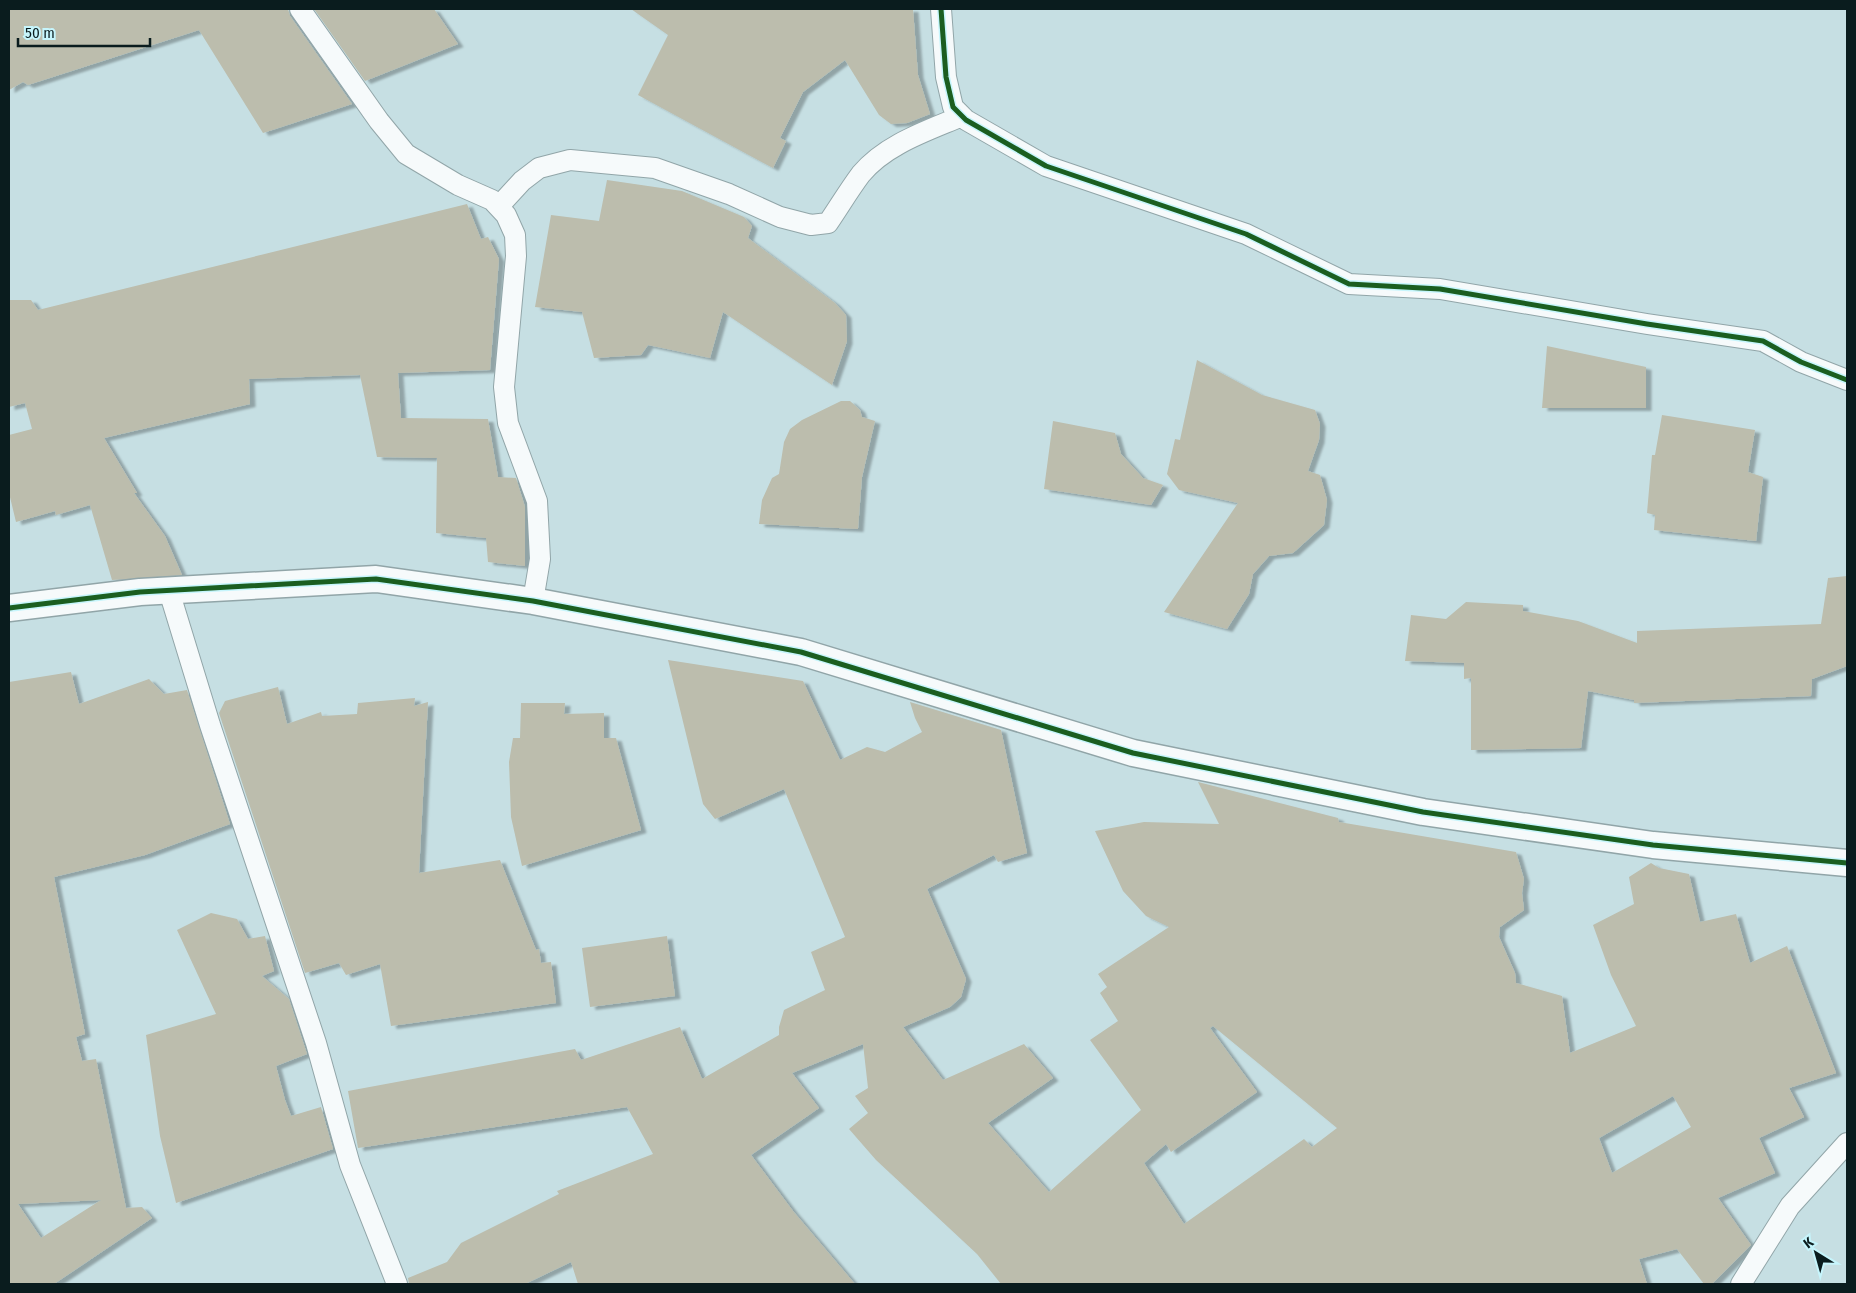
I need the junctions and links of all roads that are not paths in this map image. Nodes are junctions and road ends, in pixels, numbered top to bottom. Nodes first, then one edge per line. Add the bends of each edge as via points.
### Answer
1 (300, 9) edge
2 (941, 9) edge
3 (962, 116) junction
4 (499, 206) junction
5 (1847, 380) edge
6 (169, 591) junction
7 (533, 601) junction
8 (9, 608) edge
9 (1847, 863) edge
10 (1847, 1143) edge
11 (397, 1284) edge
12 (1741, 1284) edge

1 - 4 street via 406,154
2 - 3 street via 946,77 952,107
3 - 4 street via 905,141 880,156 862,173 828,223 811,225 780,217 729,194 655,168 570,160 539,168
3 - 5 street via 1046,166 1246,234 1349,284 1440,289 1762,341 1801,362
4 - 7 street via 515,235 516,256 504,387 508,423 537,501 540,558
6 - 7 street via 376,579
6 - 8 street
6 - 11 street via 316,1043 350,1164
7 - 9 street via 801,652 1133,753 1423,812 1653,845
10 - 12 street via 1790,1206

